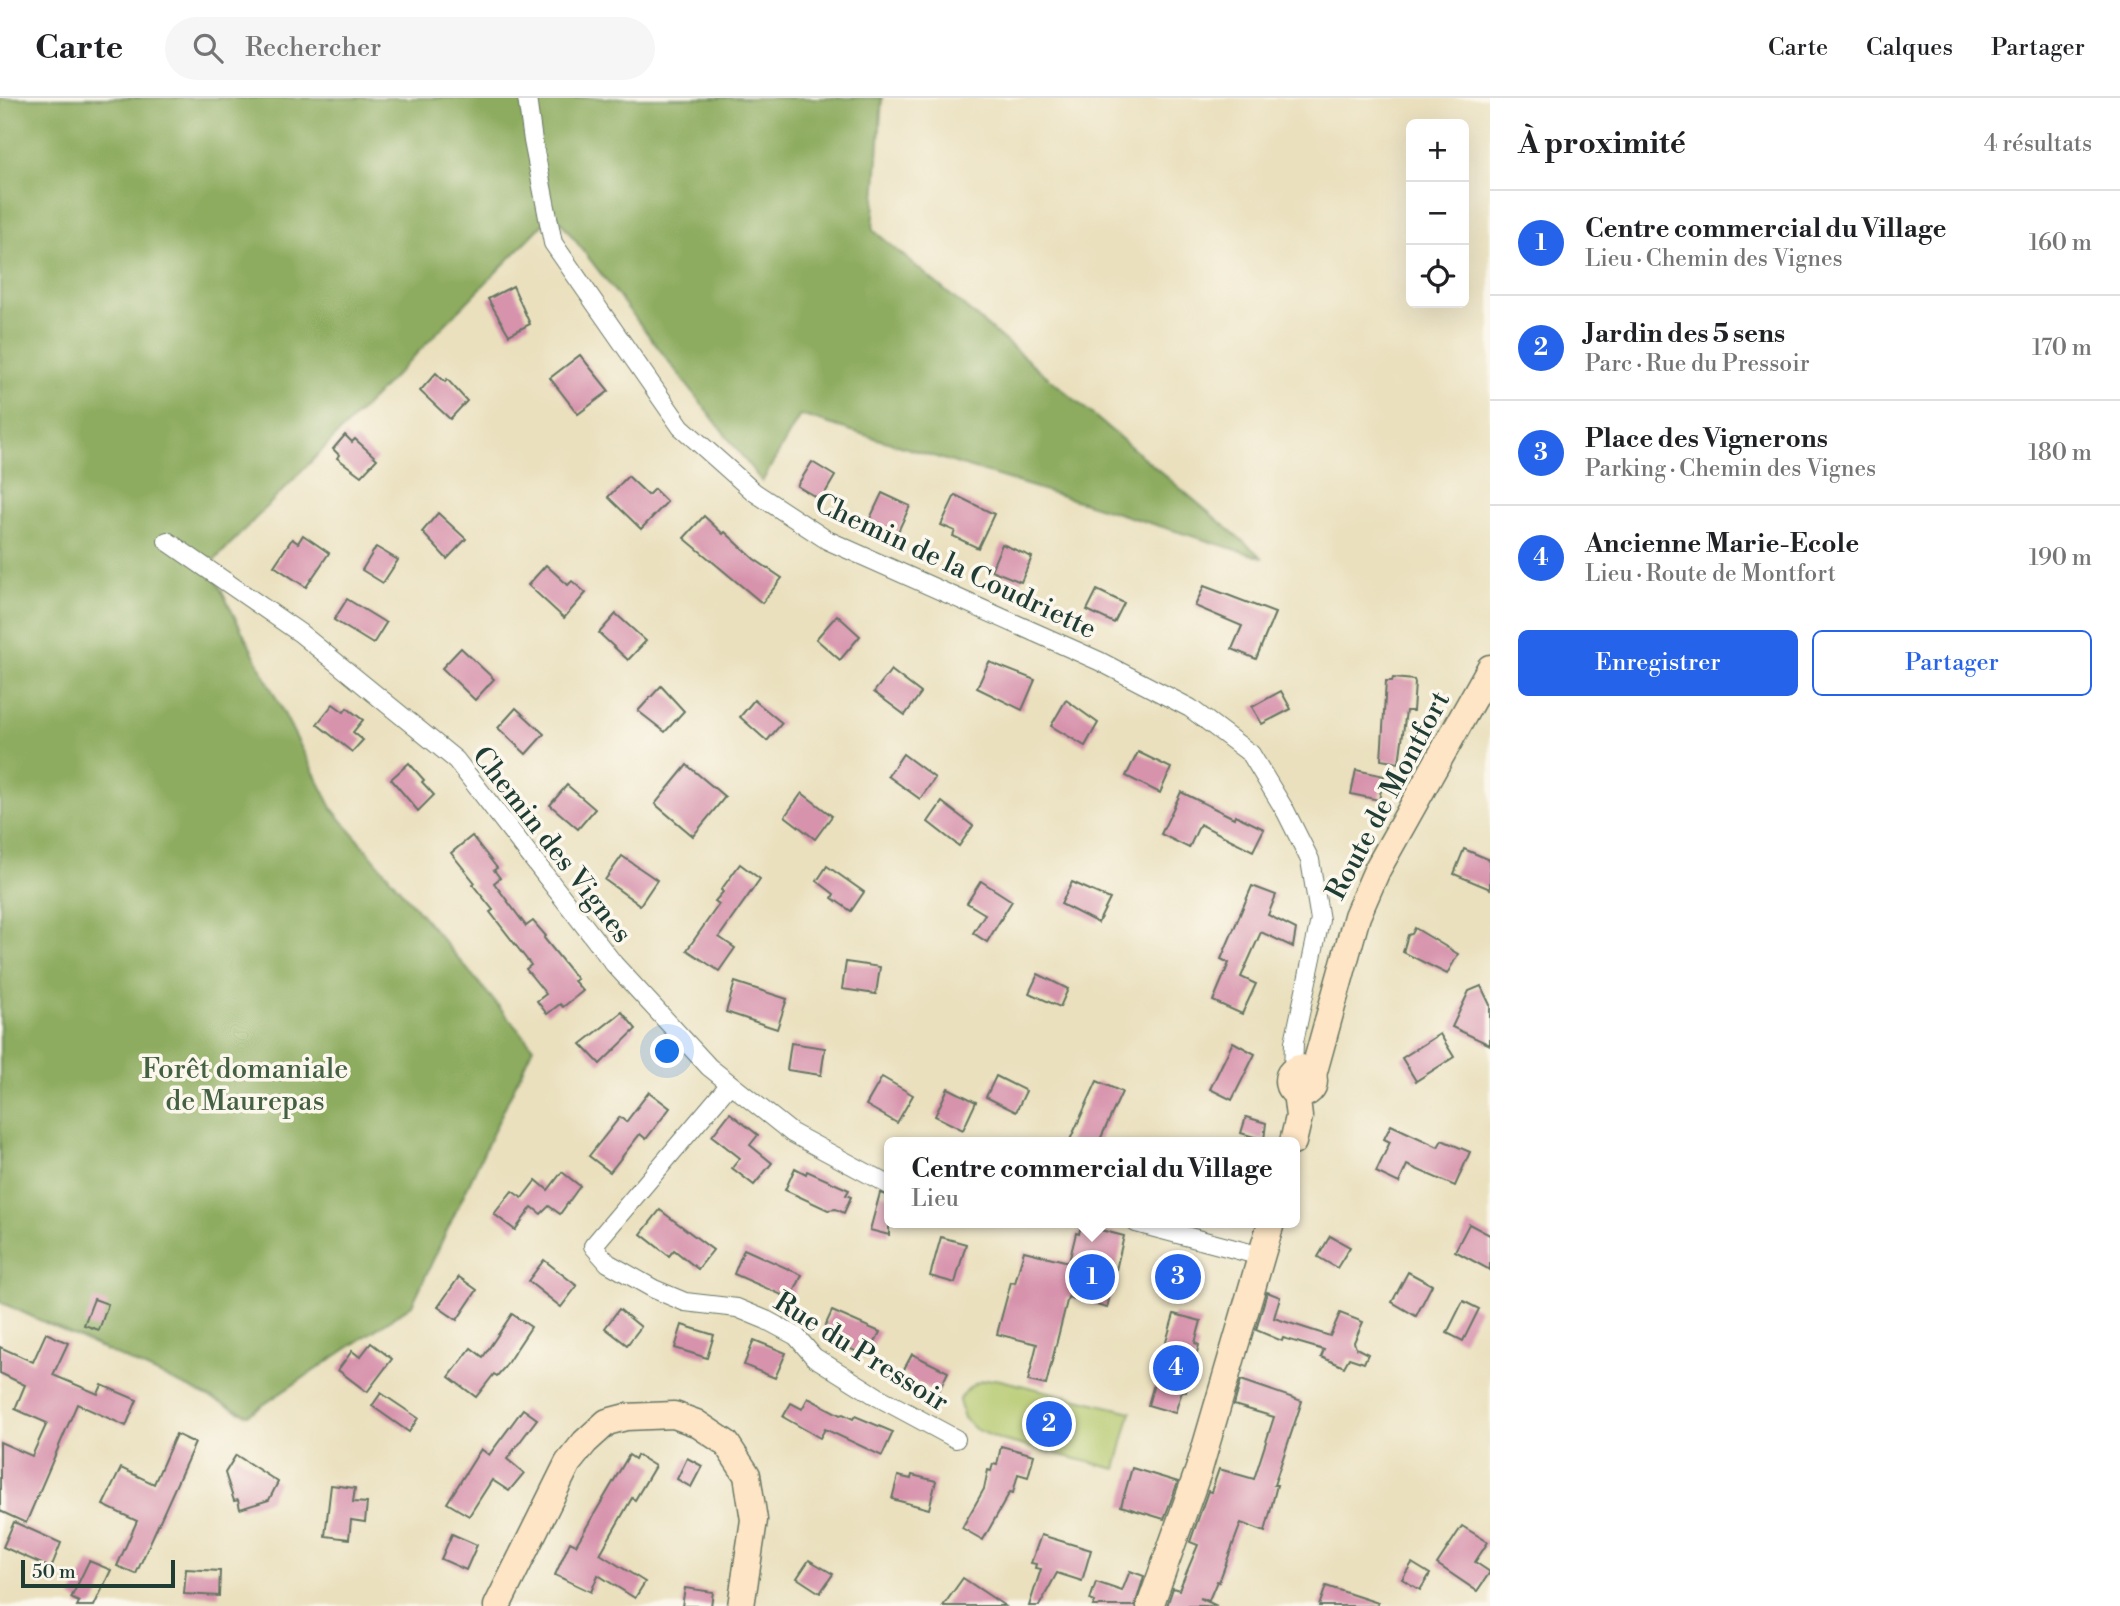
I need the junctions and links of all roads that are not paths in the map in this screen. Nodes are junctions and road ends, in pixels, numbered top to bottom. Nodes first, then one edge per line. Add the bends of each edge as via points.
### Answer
1 (527, 98) edge
2 (167, 541) dead end
3 (1487, 679) edge
4 (1301, 1079) junction
5 (730, 1084) junction
6 (1294, 1137) edge
7 (884, 1182) edge
8 (1155, 1228) edge
9 (1269, 1228) edge
10 (1261, 1256) junction
11 (956, 1439) dead end
12 (497, 1606) edge
13 (741, 1606) edge
14 (1150, 1606) edge

1 - 4 street, Chemin de la Coudriette via 553,243 681,427 754,492 827,540 1099,661 1190,708 1251,754 1310,860 1320,920 1294,1042
2 - 5 street, Chemin des Vignes via 300,633 456,760 614,964
3 - 4 street, Route de Montfort via 1377,870
4 - 6 street, Route de Montfort
5 - 7 street, Chemin des Vignes via 792,1133
5 - 11 street, Rue du Pressoir via 593,1246 608,1263 685,1303 737,1308 766,1320 796,1336 814,1357 878,1398
8 - 10 street
9 - 10 street
10 - 14 street via 1199,1469
12 - 13 street via 568,1462 585,1442 607,1422 674,1415 726,1443 747,1475 754,1520

